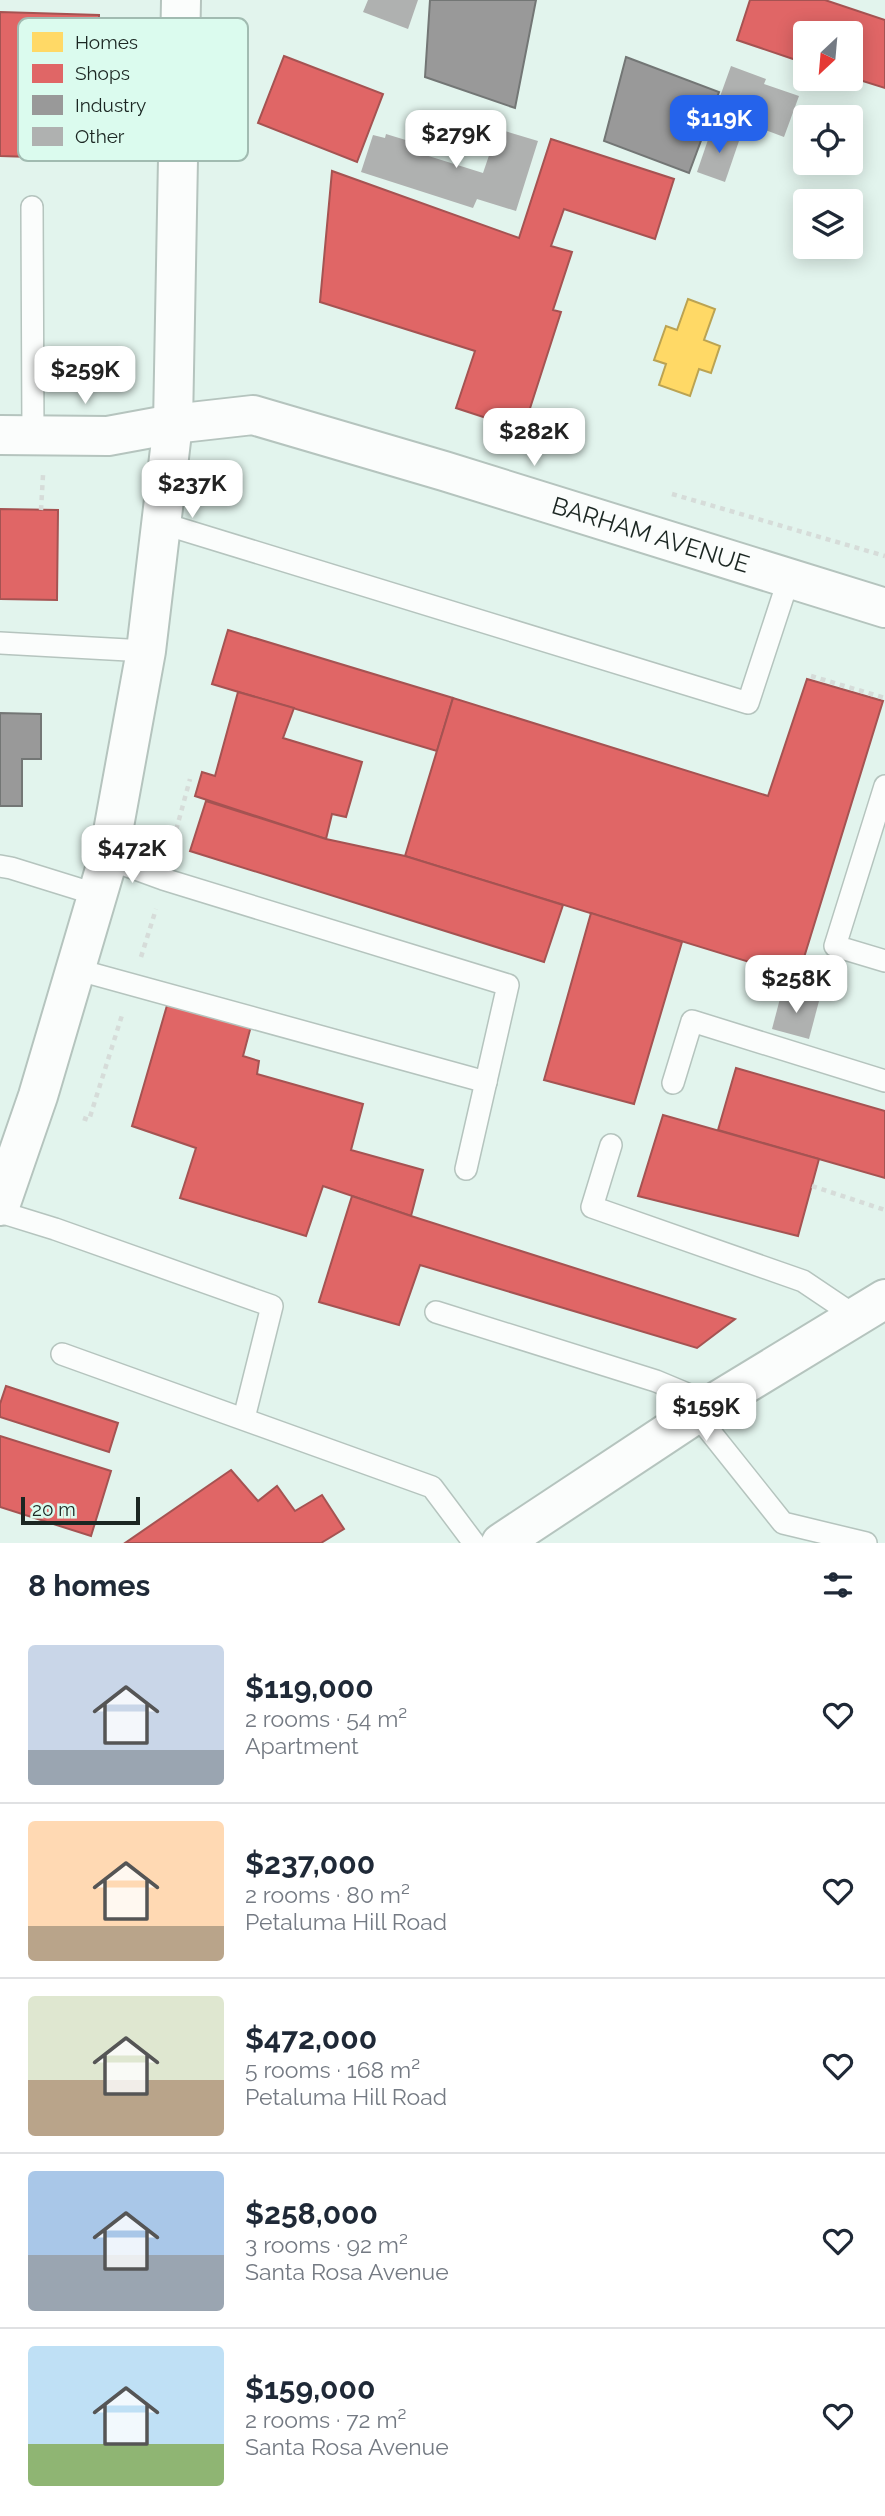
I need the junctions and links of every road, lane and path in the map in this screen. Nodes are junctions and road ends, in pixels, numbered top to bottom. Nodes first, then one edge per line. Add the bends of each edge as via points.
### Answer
1 (181, 0) edge
2 (181, 18) edge
3 (178, 161) edge
4 (32, 207) dead end
5 (173, 424) junction
6 (16, 436) edge
7 (43, 474) dead end
8 (672, 494) dead end
9 (41, 510) dead end
10 (162, 523) junction
11 (885, 556) edge
12 (789, 578) junction
13 (885, 608) edge
14 (0, 643) edge
15 (146, 651) junction
16 (811, 676) dead end
17 (885, 698) edge
18 (190, 779) dead end
19 (885, 786) edge
20 (108, 859) junction
21 (0, 866) edge
22 (163, 879) junction
23 (98, 895) junction
24 (885, 961) edge
25 (75, 969) junction
26 (132, 984) junction
27 (885, 1081) edge
28 (486, 1082) junction
29 (673, 1083) dead end
30 (83, 1118) dead end
31 (11, 1135) edge
32 (611, 1144) dead end
33 (466, 1169) dead end
34 (812, 1186) dead end
35 (0, 1206) edge
36 (885, 1210) edge
37 (0, 1212) edge
38 (870, 1308) edge
39 (436, 1312) dead end
40 (62, 1354) dead end
41 (704, 1409) junction
42 (244, 1418) junction
43 (518, 1539) edge
44 (474, 1543) edge
45 (866, 1543) edge

1 - 2 main road
3 - 5 main road
4 - 6 lane
5 - 6 main road, BARHAM AVENUE via 108,436
5 - 10 main road
5 - 12 main road, BARHAM AVENUE via 254,415
7 - 9 path
8 - 11 path
10 - 12 lane via 748,703
10 - 15 main road
12 - 13 main road, BARHAM AVENUE
14 - 15 lane
15 - 20 main road
16 - 17 path
18 - 22 path
19 - 24 lane via 835,946
20 - 22 lane
20 - 23 main road
21 - 23 lane
22 - 26 path
22 - 28 lane via 508,985
23 - 25 main road
25 - 26 lane
25 - 31 main road via 38,1096
26 - 28 lane
26 - 30 path via 89,1120
27 - 29 lane via 692,1021
28 - 33 lane
31 - 35 main road
32 - 38 lane via 592,1207
34 - 36 path
37 - 42 lane via 272,1306
38 - 41 main road
39 - 41 lane via 656,1381
40 - 42 lane
41 - 43 main road
41 - 45 lane via 783,1523
42 - 44 lane via 432,1487

